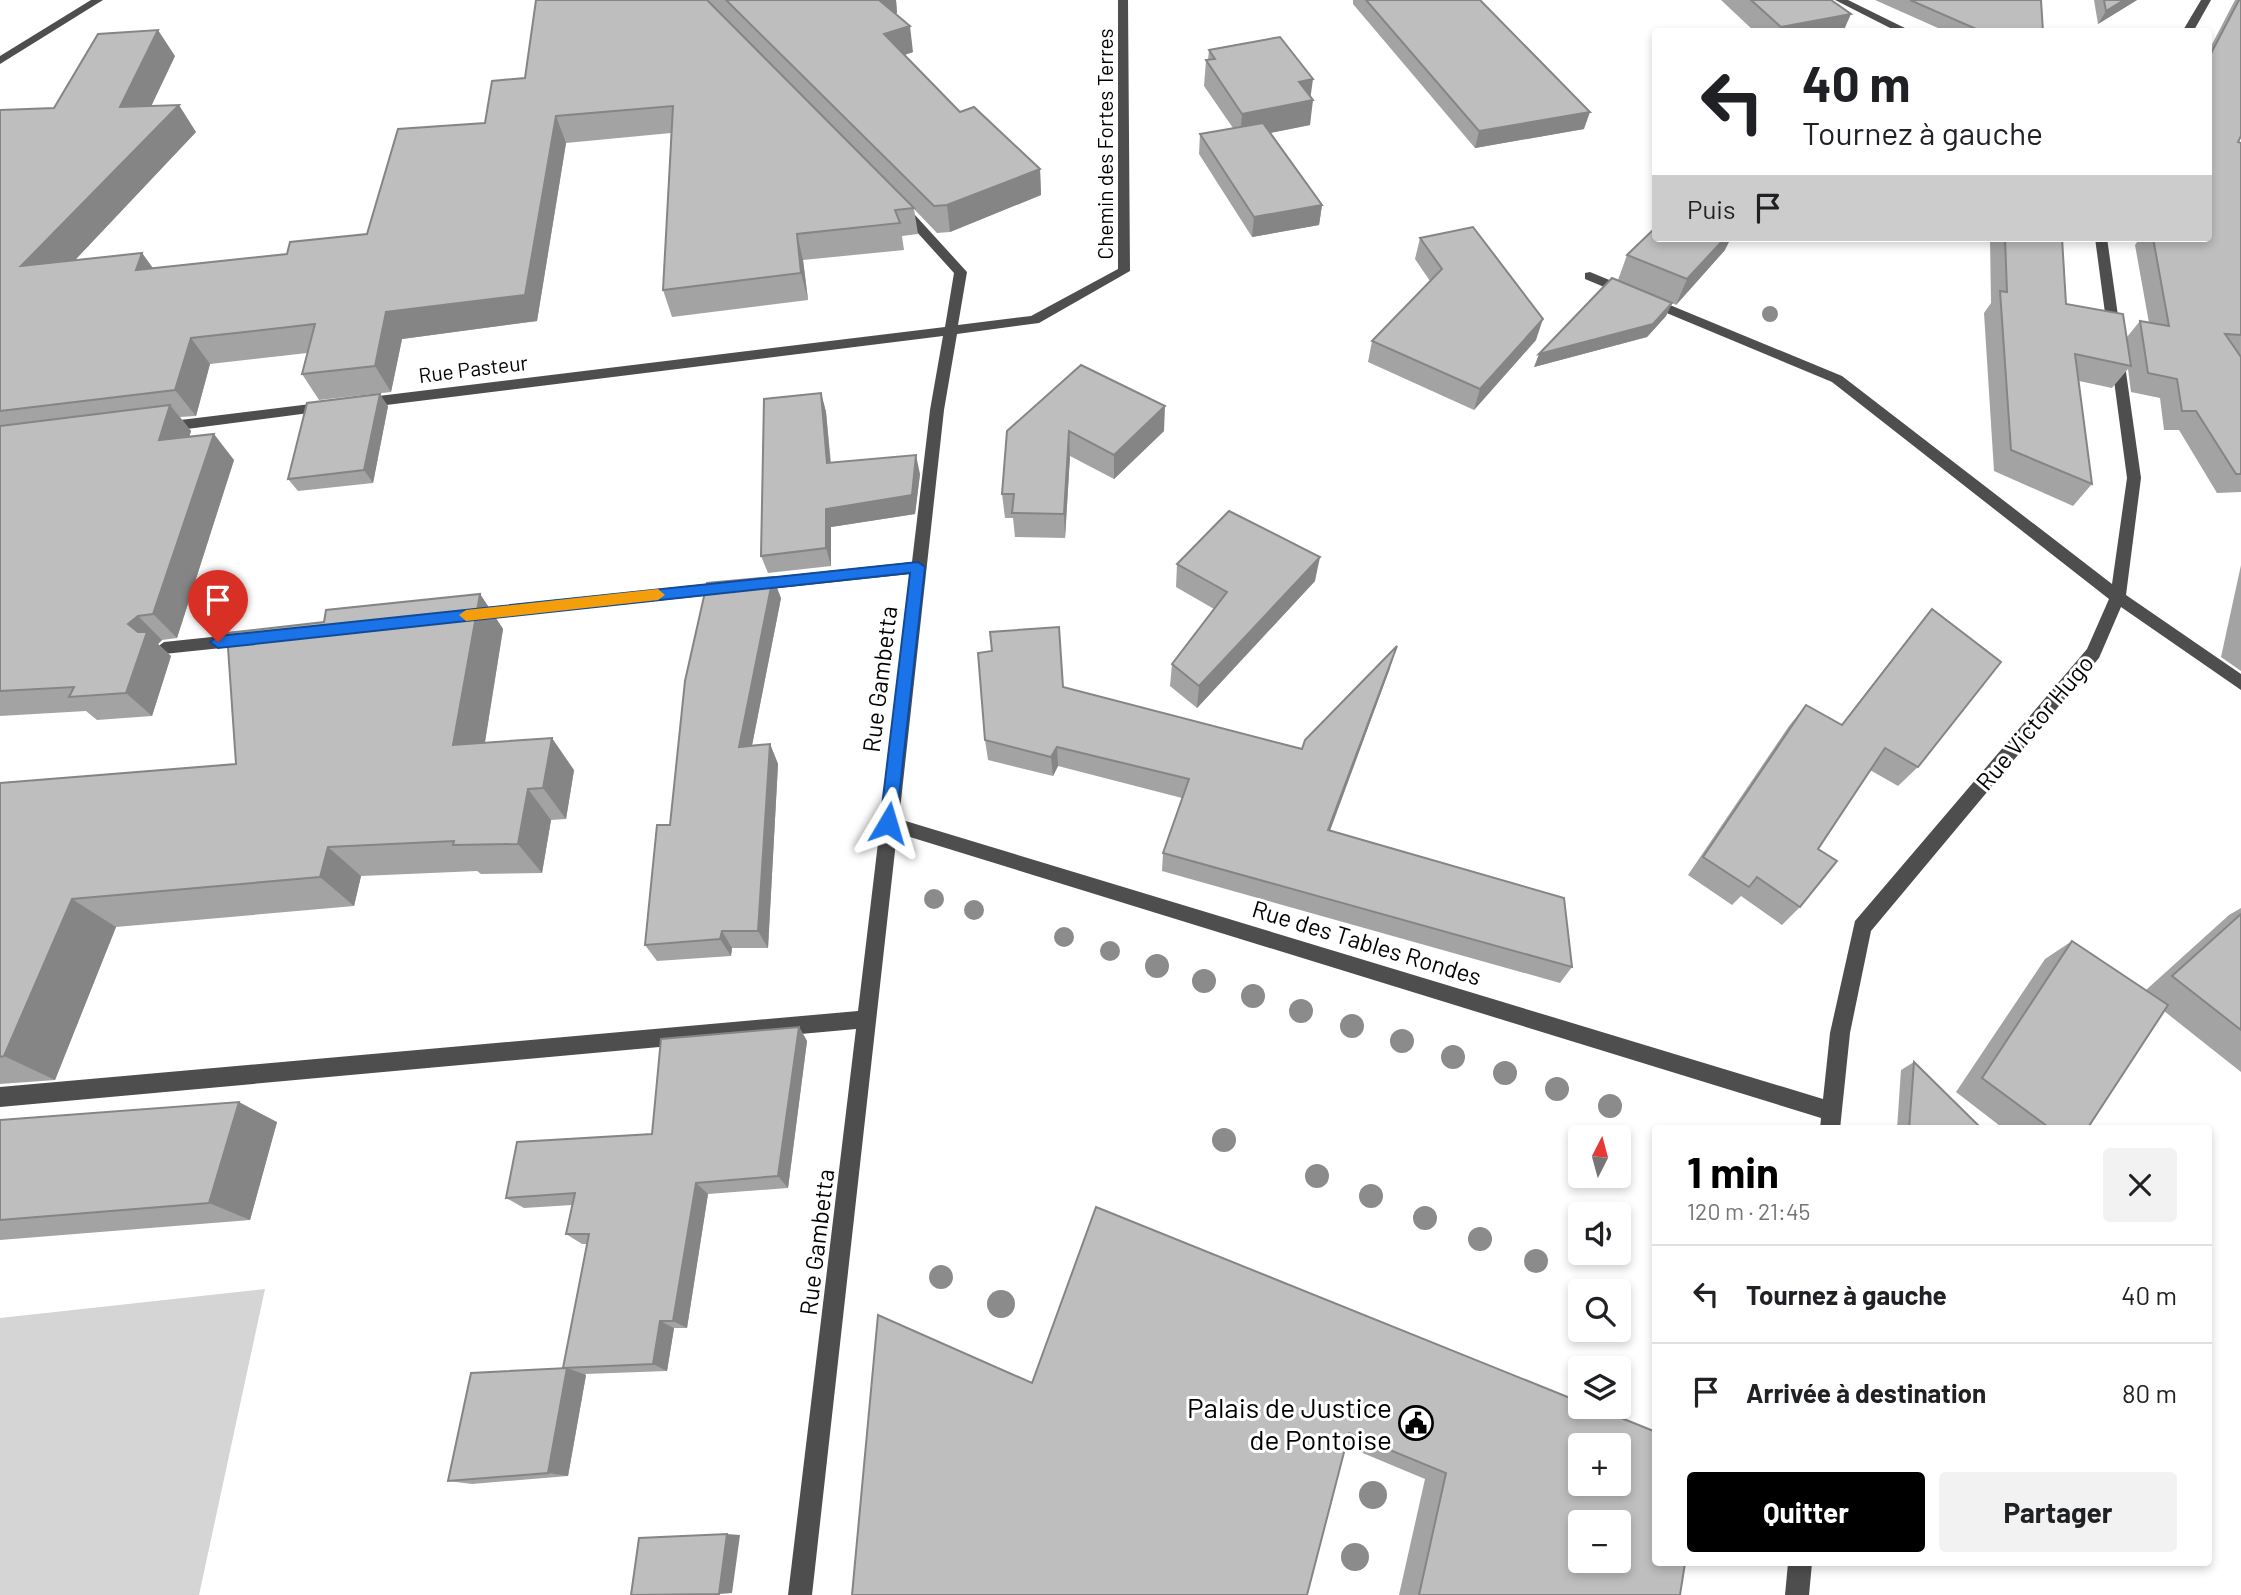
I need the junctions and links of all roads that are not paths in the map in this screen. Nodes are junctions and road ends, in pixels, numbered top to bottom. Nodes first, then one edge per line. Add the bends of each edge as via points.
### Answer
1 (98, 0) edge
2 (1123, 0) edge
3 (1840, 0) edge
4 (2206, 0) edge
5 (1900, 28) edge
6 (2189, 28) edge
7 (0, 61) edge
8 (886, 192) edge
9 (2102, 242) edge
10 (1590, 276) dead end
11 (951, 331) junction
12 (151, 428) edge
13 (918, 567) junction
14 (2118, 597) junction
15 (452, 617) edge
16 (273, 636) edge
17 (164, 648) dead end
18 (2241, 683) edge
19 (888, 823) junction
20 (867, 1019) junction
21 (0, 1097) edge
22 (1830, 1120) edge
23 (1800, 1566) edge
24 (800, 1595) edge
25 (1797, 1595) edge

1 - 7 street
2 - 11 street, Chemin des Fortes Terres via 1124,271 1034,320
3 - 5 street
4 - 6 street
8 - 11 street, Rue Gambetta via 961,272
9 - 14 street, Rue Victor Hugo via 2134,478
10 - 14 street via 1837,379
11 - 12 street, Rue Pasteur
11 - 13 street, Rue Gambetta
13 - 15 street
13 - 19 street, Rue Gambetta
14 - 18 street
14 - 22 street, Rue Victor Hugo via 2093,653 1862,927 1840,1033
16 - 17 street
19 - 20 street, Rue Gambetta
19 - 22 street, Rue des Tables Rondes
20 - 21 street
20 - 24 street, Rue Gambetta
23 - 25 street

